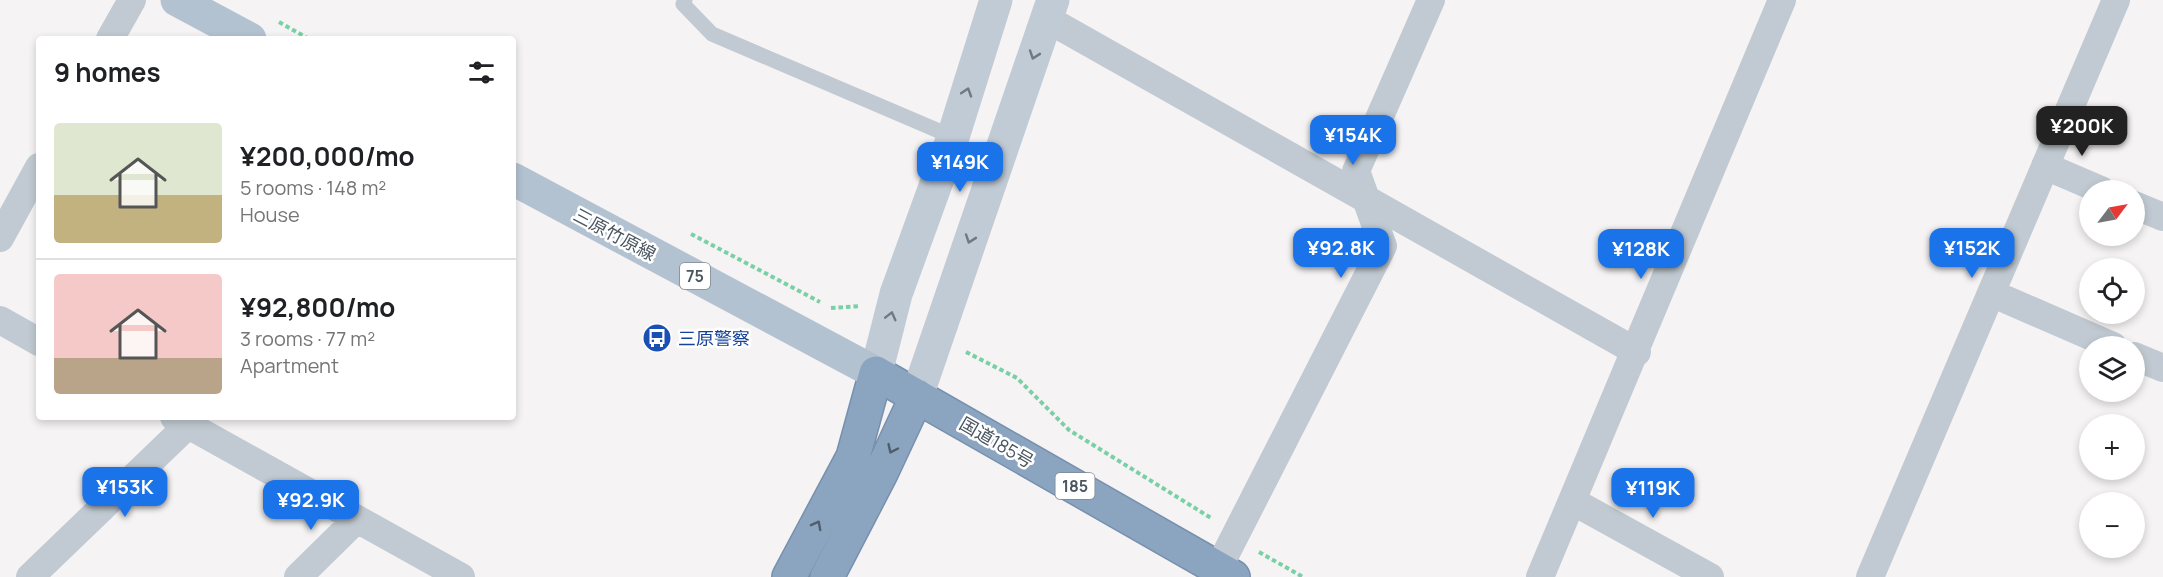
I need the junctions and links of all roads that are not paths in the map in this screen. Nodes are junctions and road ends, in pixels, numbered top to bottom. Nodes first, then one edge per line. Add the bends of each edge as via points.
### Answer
1 (132, 0) edge
2 (177, 0) edge
3 (996, 0) edge
4 (1431, 0) edge
5 (1782, 0) edge
6 (2116, 0) edge
7 (681, 2) edge
8 (1050, 10) edge
9 (112, 36) edge
10 (244, 36) edge
11 (953, 137) junction
12 (2045, 166) junction
13 (36, 172) edge
14 (516, 181) edge
15 (2079, 181) edge
16 (1368, 202) junction
17 (2145, 210) edge
18 (2163, 217) edge
19 (0, 238) edge
20 (1991, 293) junction
21 (0, 320) edge
22 (2090, 336) edge
23 (36, 340) edge
24 (1636, 352) junction
25 (2145, 361) edge
26 (2163, 368) edge
27 (876, 373) junction
28 (917, 396) junction
29 (181, 421) edge
30 (1574, 502) junction
31 (357, 519) junction
32 (444, 573) edge
33 (1225, 573) edge
34 (30, 577) edge
35 (298, 577) edge
36 (789, 577) edge
37 (827, 577) edge
38 (1540, 577) edge
39 (1710, 577) edge
40 (1870, 577) edge

1 - 9 street
2 - 10 main road
11 -> 3 street
4 - 16 street via 1356,171
5 - 24 street
6 - 12 street
7 - 11 lane via 712,34
8 - 16 street
8 -> 28 street
27 -> 11 street via 897,294
12 - 15 street
12 - 20 street
13 - 19 street
14 - 27 main road, 三原竹原線 / 75
16 - 24 street
16 - 33 street via 1383,246
17 - 18 street
20 - 22 street
20 - 40 street
21 - 23 street
24 - 30 street
25 - 26 street
27 - 28 highway, 国道185号 / 185
36 -> 27 highway via 853,457
28 - 33 highway, 国道185号 / 185
28 -> 37 highway
29 - 31 street
29 - 34 street
30 - 38 street
30 - 39 street
31 - 32 street
31 - 35 street

